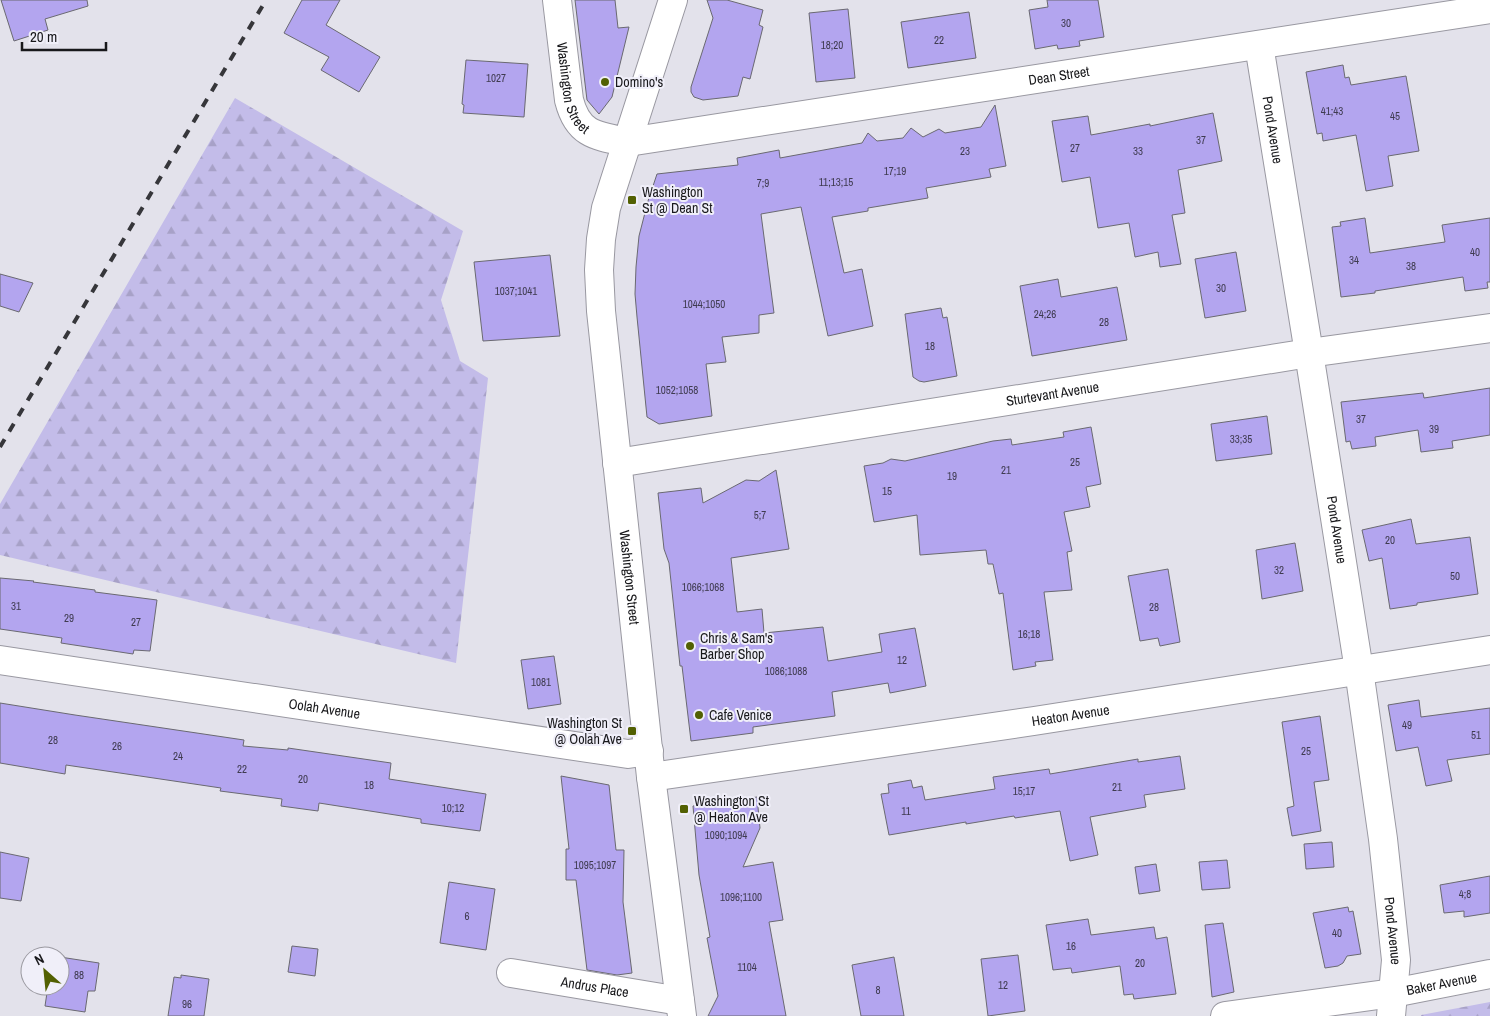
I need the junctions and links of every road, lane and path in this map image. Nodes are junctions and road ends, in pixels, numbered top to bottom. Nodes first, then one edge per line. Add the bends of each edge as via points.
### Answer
1 (557, 0) edge
2 (673, 0) edge
3 (1490, 10) edge
4 (1259, 45) junction
5 (628, 142) junction
6 (1490, 328) edge
7 (1309, 353) junction
8 (617, 463) junction
9 (1490, 650) edge
10 (0, 660) edge
11 (1359, 670) junction
12 (650, 764) junction
13 (510, 973) dead end
14 (1490, 974) edge
15 (1392, 1005) edge
16 (681, 1009) edge
17 (1226, 1016) edge

1 - 5 street, Washington Street via 572,114 582,127 592,133
2 - 5 street, Washington Street
3 - 4 street, Dean Street
4 - 5 street, Dean Street
4 - 7 street, Pond Avenue
5 - 8 street, Washington Street via 606,208 599,270
6 - 7 street, Sturtevant Avenue
7 - 8 street, Sturtevant Avenue
7 - 11 street, Pond Avenue
8 - 12 street, Washington Street
9 - 11 street, Heaton Avenue
10 - 12 street, Oolah Avenue via 628,754
11 - 12 street, Heaton Avenue via 1005,726
11 - 15 street, Pond Avenue via 1396,960
12 - 16 street, Washington Street
13 - 16 street, Andrus Place
14 - 15 street, Baker Avenue
15 - 17 street, Baker Avenue

